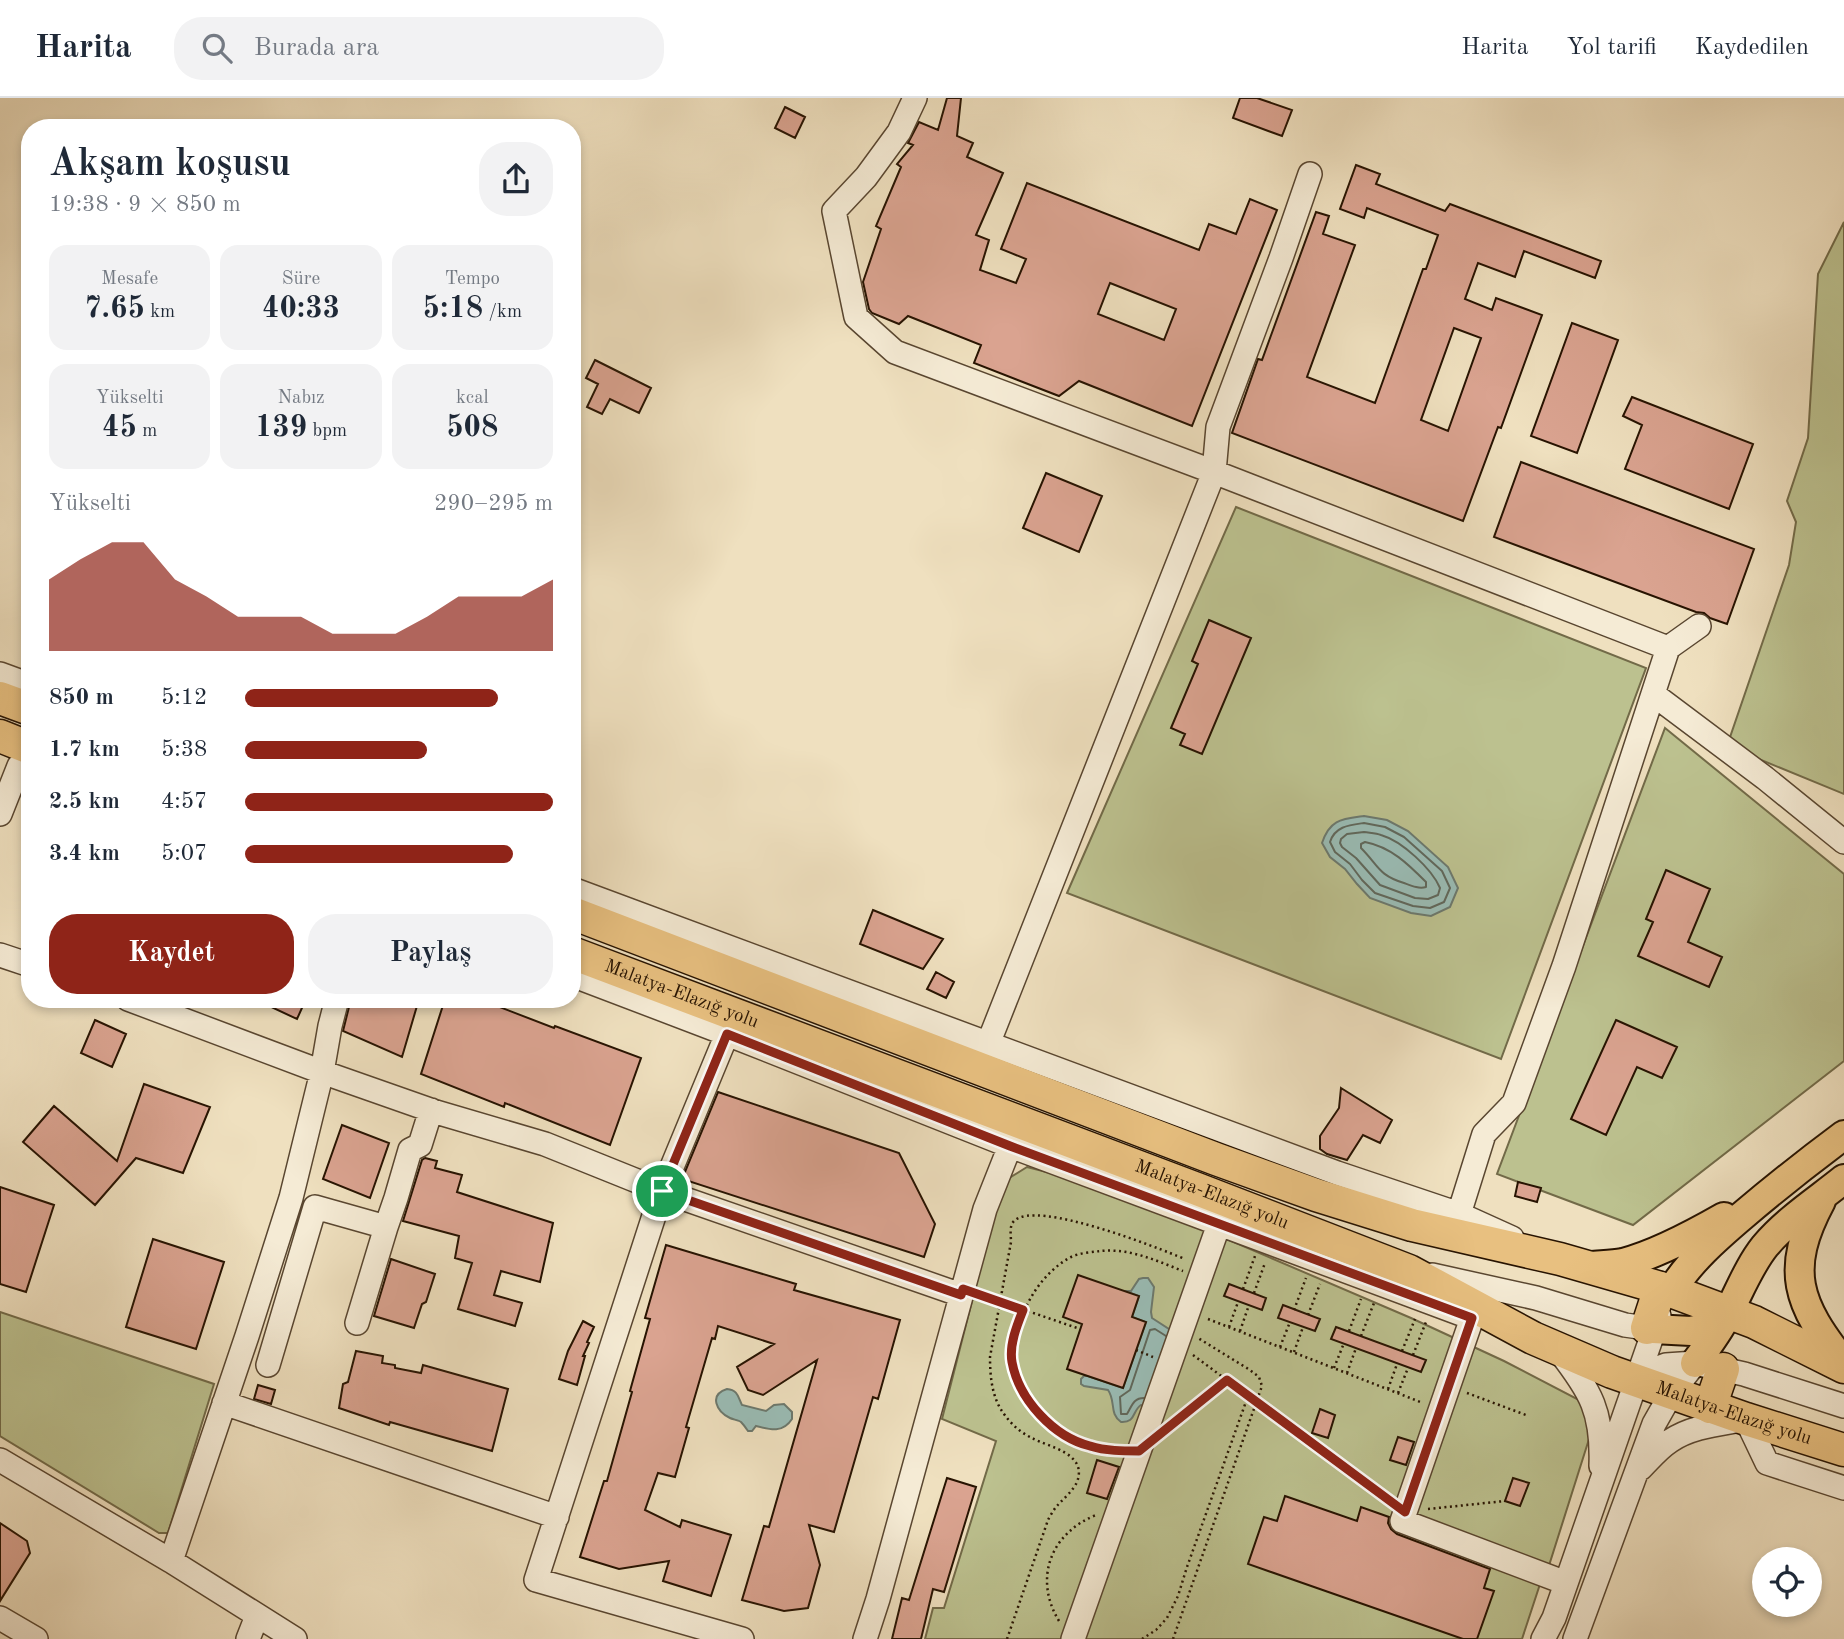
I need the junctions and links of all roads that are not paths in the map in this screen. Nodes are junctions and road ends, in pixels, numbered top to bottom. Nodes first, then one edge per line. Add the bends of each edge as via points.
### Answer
1 (915, 98) edge
2 (1310, 174) dead end
3 (1214, 472) junction
4 (1699, 626) dead end
5 (1668, 648) junction
6 (0, 674) edge
7 (21, 682) edge
8 (1653, 694) junction
9 (0, 698) edge
10 (21, 706) edge
11 (0, 736) edge
12 (20, 761) edge
13 (0, 814) edge
14 (1844, 842) edge
15 (581, 892) edge
16 (581, 916) edge
17 (0, 955) edge
18 (581, 956) edge
19 (21, 962) edge
20 (581, 978) edge
21 (152, 1008) edge
22 (335, 1008) edge
23 (727, 1034) junction
24 (988, 1044) junction
25 (322, 1072) junction
26 (430, 1110) junction
27 (1844, 1135) edge
28 (1010, 1146) junction
29 (1783, 1180) junction
30 (1834, 1187) edge
31 (662, 1191) junction
32 (1459, 1214) junction
33 (1219, 1224) junction
34 (386, 1227) junction
35 (1574, 1262) junction
36 (1386, 1278) junction
37 (1665, 1289) junction
38 (962, 1292) junction
39 (1728, 1312) junction
40 (1472, 1318) junction
41 (357, 1323) dead end
42 (1650, 1329) junction
43 (1545, 1343) junction
44 (268, 1365) dead end
45 (1844, 1365) edge
46 (1709, 1366) junction
47 (1635, 1381) junction
48 (1671, 1394) junction
49 (224, 1404) junction
50 (1844, 1406) edge
51 (1710, 1407) junction
52 (1746, 1419) junction
53 (1844, 1450) edge
54 (0, 1460) edge
55 (1633, 1477) junction
56 (1601, 1485) junction
57 (1844, 1488) edge
58 (556, 1517) junction
59 (171, 1562) junction
60 (1566, 1583) junction
61 (257, 1616) junction
62 (0, 1618) edge
63 (1073, 1638) edge
64 (36, 1639) edge
65 (248, 1639) edge
66 (295, 1639) edge
67 (742, 1639) edge
68 (865, 1639) edge
69 (1543, 1639) edge
70 (1574, 1639) edge

1 - 3 street via 899,132 834,211 856,317 895,352
2 - 3 street via 1218,427
3 - 5 street
3 - 24 street
4 - 5 street
5 - 8 street
6 - 7 street
8 - 14 street
8 - 32 street via 1514,1103 1484,1133
9 - 10 highway
11 - 12 highway
12 - 13 street
15 - 24 street
16 - 35 highway, Malatya-Elazığ yolu via 1316,1195 1412,1225
17 - 19 street
18 - 36 highway, Malatya-Elazığ yolu via 1184,1184
20 - 23 street
21 - 25 street
22 - 25 street
23 - 28 street
23 - 31 street
24 - 32 street
25 - 26 street
25 - 49 street via 291,1198
26 - 31 street via 545,1144
26 - 34 street via 420,1145 410,1150
27 - 29 main road
28 - 33 street
28 - 38 street via 985,1209
29 - 35 main road via 1690,1236 1623,1263
29 - 37 main road
30 - 39 main road via 1766,1245
30 - 45 main road via 1810,1221 1799,1259 1800,1278 1811,1314
31 - 38 street
31 - 58 street
32 - 35 street
33 - 36 street via 1321,1262
33 - 63 street
34 - 41 street
34 - 44 street via 315,1207
35 - 37 highway, Malatya-Elazığ yolu
36 - 40 street via 1428,1302
36 - 42 street via 1536,1298
36 - 43 highway, Malatya-Elazığ yolu
37 - 39 highway, Malatya-Elazığ yolu
37 - 42 highway
38 - 68 street
39 - 42 main road via 1692,1331
39 - 45 highway, Malatya-Elazığ yolu
39 - 46 main road via 1714,1336
40 - 43 street
40 - 60 street via 1403,1517
42 - 47 street
43 - 47 highway, Malatya-Elazığ yolu
43 - 56 street via 1581,1379 1594,1402 1602,1447
46 - 47 street via 1666,1365
46 - 48 street
46 - 50 street
46 - 51 highway
47 - 48 highway, Malatya-Elazığ yolu
47 - 56 street
48 - 51 highway, Malatya-Elazığ yolu
48 - 55 street
49 - 58 street
49 - 59 street
51 - 52 highway, Malatya-Elazığ yolu
52 - 53 highway, Malatya-Elazığ yolu
52 - 55 street via 1686,1432 1659,1449
52 - 57 street via 1767,1462
54 - 59 street
55 - 70 street
56 - 60 street
58 - 67 street via 536,1580
59 - 61 street
60 - 69 street
61 - 65 street
61 - 66 street
62 - 64 street

